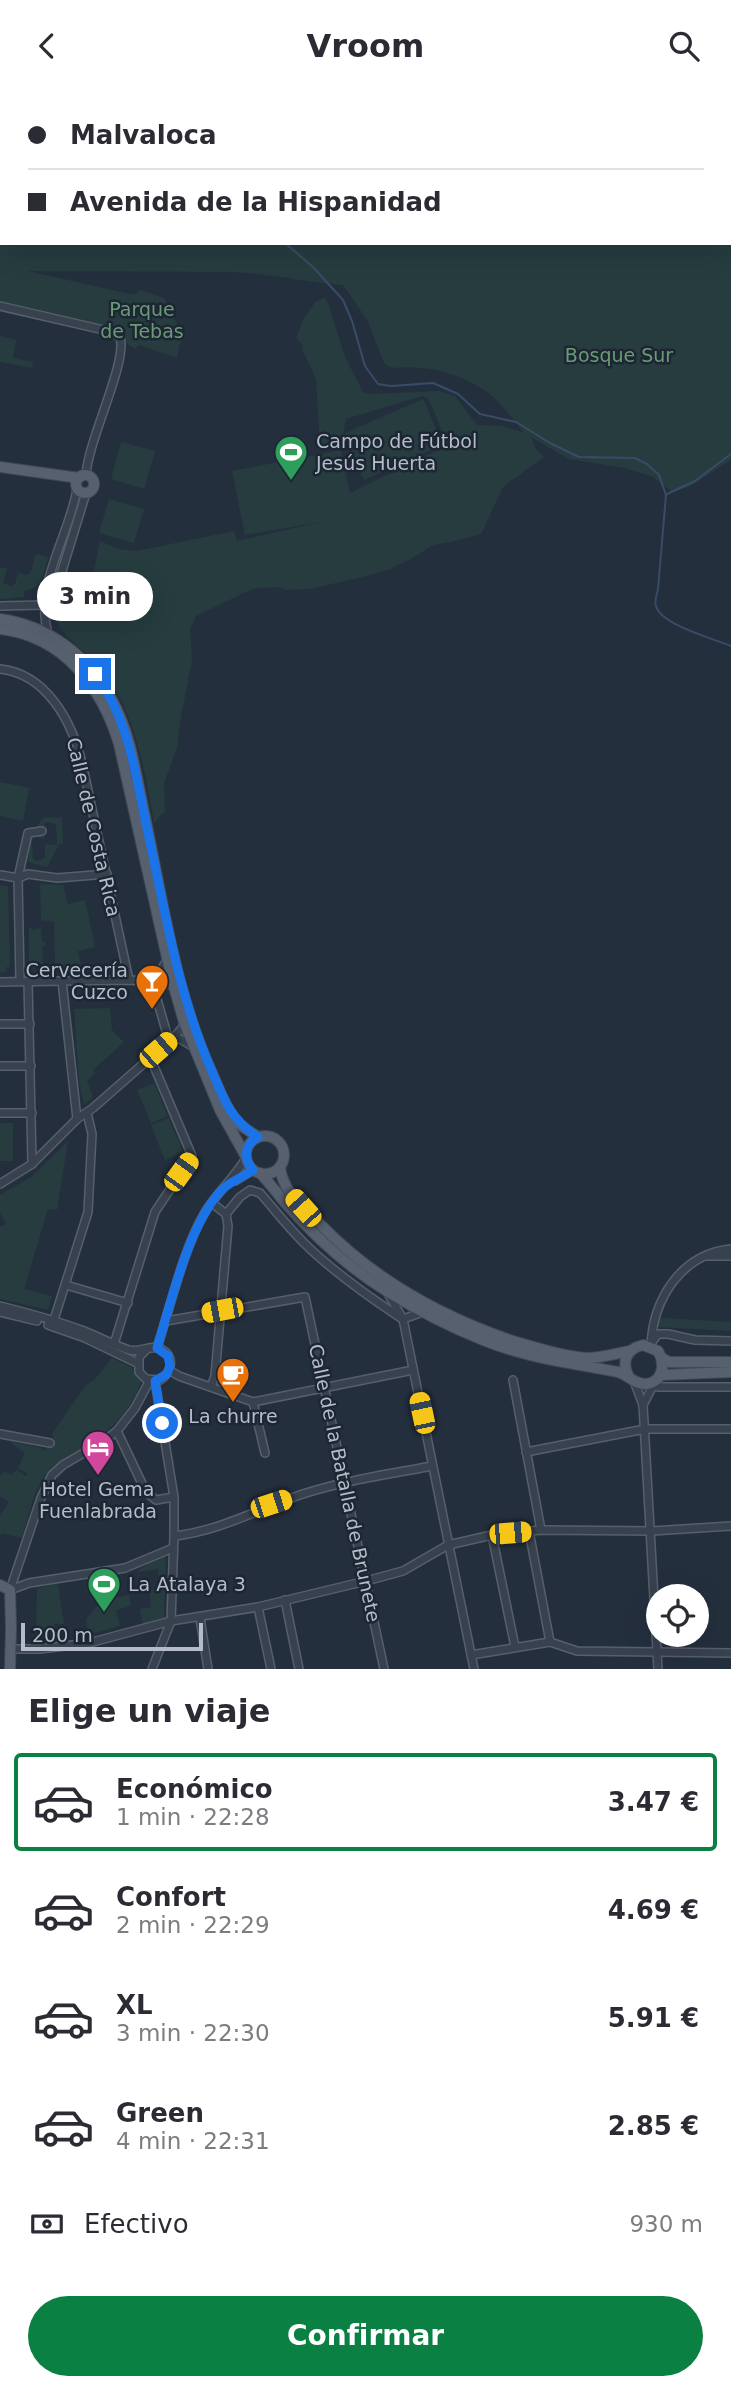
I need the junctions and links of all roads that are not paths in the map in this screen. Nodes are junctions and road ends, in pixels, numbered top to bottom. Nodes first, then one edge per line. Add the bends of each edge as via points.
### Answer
1 (0, 306) edge
2 (0, 467) edge
3 (0, 472) edge
4 (81, 484) junction
5 (45, 601) junction
6 (0, 606) edge
7 (0, 619) edge
8 (0, 629) edge
9 (48, 634) junction
10 (0, 671) edge
11 (42, 831) dead end
12 (107, 874) junction
13 (0, 875) edge
14 (18, 878) junction
15 (167, 960) junction
16 (129, 980) junction
17 (24, 981) junction
18 (62, 981) junction
19 (149, 981) junction
20 (0, 982) edge
21 (173, 986) junction
22 (184, 1022) junction
23 (0, 1024) edge
24 (30, 1024) junction
25 (169, 1041) junction
26 (192, 1046) junction
27 (150, 1057) junction
28 (0, 1066) edge
29 (31, 1066) junction
30 (0, 1113) edge
31 (32, 1113) junction
32 (87, 1113) junction
33 (76, 1119) junction
34 (258, 1137) junction
35 (246, 1156) junction
36 (33, 1164) junction
37 (280, 1167) junction
38 (257, 1172) junction
39 (0, 1184) edge
40 (226, 1187) junction
41 (212, 1203) junction
42 (226, 1214) junction
43 (731, 1249) edge
44 (703, 1255) junction
45 (731, 1256) edge
46 (66, 1285) junction
47 (386, 1291) junction
48 (128, 1303) junction
49 (0, 1309) edge
50 (222, 1310) junction
51 (423, 1313) junction
52 (403, 1319) junction
53 (166, 1321) junction
54 (53, 1323) junction
55 (731, 1341) edge
56 (114, 1344) junction
57 (651, 1346) junction
58 (157, 1348) junction
59 (146, 1350) junction
60 (629, 1351) junction
61 (662, 1358) junction
62 (731, 1362) edge
63 (137, 1363) junction
64 (169, 1370) junction
65 (413, 1370) junction
66 (731, 1372) edge
67 (631, 1379) junction
68 (513, 1380) dead end
69 (153, 1381) junction
70 (655, 1382) junction
71 (211, 1387) junction
72 (731, 1387) edge
73 (326, 1389) junction
74 (253, 1402) junction
75 (643, 1405) junction
76 (645, 1429) junction
77 (731, 1429) edge
78 (117, 1431) junction
79 (0, 1434) edge
80 (50, 1443) dead end
81 (526, 1452) junction
82 (265, 1453) dead end
83 (432, 1466) junction
84 (345, 1483) junction
85 (174, 1497) junction
86 (731, 1527) edge
87 (541, 1529) junction
88 (529, 1531) junction
89 (652, 1531) junction
90 (492, 1535) junction
91 (174, 1536) junction
92 (448, 1545) junction
93 (173, 1548) junction
94 (366, 1581) junction
95 (5, 1588) edge
96 (285, 1600) junction
97 (258, 1607) junction
98 (200, 1618) junction
99 (171, 1621) junction
100 (550, 1642) junction
101 (515, 1647) junction
102 (7, 1652) edge
103 (658, 1652) junction
104 (731, 1653) edge
105 (471, 1655) junction
106 (10, 1669) edge
107 (152, 1669) edge
108 (208, 1669) edge
109 (271, 1669) edge
110 (299, 1669) edge
111 (384, 1669) edge
112 (474, 1669) edge
113 (658, 1669) edge

1 - 4 street via 120,337 122,350
2 - 4 main road
3 - 4 main road
4 - 5 street
5 - 6 street
5 - 9 street
7 - 9 main road
8 - 15 main road via 20,633 61,653 92,685 108,713
9 - 34 main road via 69,647 95,674 121,721 193,1024 229,1108 238,1122
10 - 12 street, Calle de Costa Rica via 10,670 40,686 60,708 78,748
11 - 14 street via 28,833
12 - 14 street via 57,878 28,874
12 - 16 street, Calle de Costa Rica
13 - 14 street
14 - 17 street
15 - 19 street
15 - 21 main road
16 - 18 street
16 - 19 street
17 - 18 street
17 - 20 street
17 - 24 street
18 - 33 street
19 - 21 street
19 - 25 street
21 - 22 main road
22 - 25 street
22 - 26 main road
23 - 24 street
24 - 29 street
25 - 26 street via 180,1039
25 - 27 street
26 - 35 main road via 220,1111
27 - 32 street
27 - 48 street via 192,1156 155,1212
28 - 29 street
29 - 31 street
30 - 31 street
31 - 36 street
32 - 33 street
32 - 46 street via 92,1134 88,1212
33 - 36 street
34 - 35 main road via 249,1144
34 - 37 main road via 270,1136 280,1143 284,1155
35 - 38 main road
35 - 40 street
36 - 39 street
37 - 38 main road via 271,1173
37 - 60 main road via 288,1191 335,1240 427,1304 489,1332 555,1353 587,1358
38 - 40 street
38 - 47 main road via 322,1241
40 - 41 street
41 - 42 street
41 - 53 street via 194,1233
42 - 50 street
42 - 52 street via 250,1190 260,1193 330,1267
43 - 44 street
44 - 45 street
44 - 57 street via 685,1268 661,1301
46 - 48 street
46 - 54 street
47 - 51 main road
47 - 52 street
48 - 56 street
49 - 54 street
50 - 53 street
50 - 71 street
50 - 73 street, Calle de la Batalla de Brunete via 305,1297
51 - 52 street
51 - 67 main road via 518,1352 622,1373
52 - 65 street
53 - 58 street
54 - 56 street
54 - 63 street
55 - 57 street via 658,1334
56 - 59 street via 133,1352
57 - 60 main road via 635,1346
57 - 61 main road
58 - 59 street
58 - 64 street via 168,1356
59 - 63 street
60 - 67 main road via 624,1369
61 - 62 main road via 669,1362
61 - 70 main road
63 - 69 street via 139,1372
64 - 69 street
64 - 71 street
65 - 73 street
65 - 83 street
66 - 70 main road
67 - 70 main road
67 - 75 street
68 - 81 street
69 - 78 street
69 - 85 street
70 - 72 street
70 - 75 street
71 - 74 street
73 - 74 street
73 - 84 street, Calle de la Batalla de Brunete
74 - 82 street
75 - 76 street
76 - 77 street
76 - 81 street
76 - 89 street
78 - 85 street via 146,1492 156,1500
78 - 95 street via 52,1475
79 - 80 street
81 - 87 street
83 - 84 street
83 - 92 street
84 - 91 street via 271,1504 226,1524
84 - 94 street, Calle de la Batalla de Brunete
85 - 91 street
86 - 89 street
87 - 88 street
87 - 89 street
88 - 90 street
88 - 100 street
89 - 103 street
90 - 92 street
90 - 101 street
91 - 93 street
92 - 94 street via 403,1571
92 - 105 street
93 - 95 street via 125,1569
93 - 99 street
94 - 96 street
94 - 111 street, Calle de la Batalla de Brunete
95 - 102 main road
96 - 97 street
96 - 110 street
97 - 98 street
97 - 109 street
98 - 99 street
98 - 108 street
99 - 102 street via 89,1643
99 - 107 street
100 - 101 street
100 - 103 street via 577,1651
101 - 105 street
102 - 106 main road
103 - 104 street
103 - 113 street
105 - 112 street

